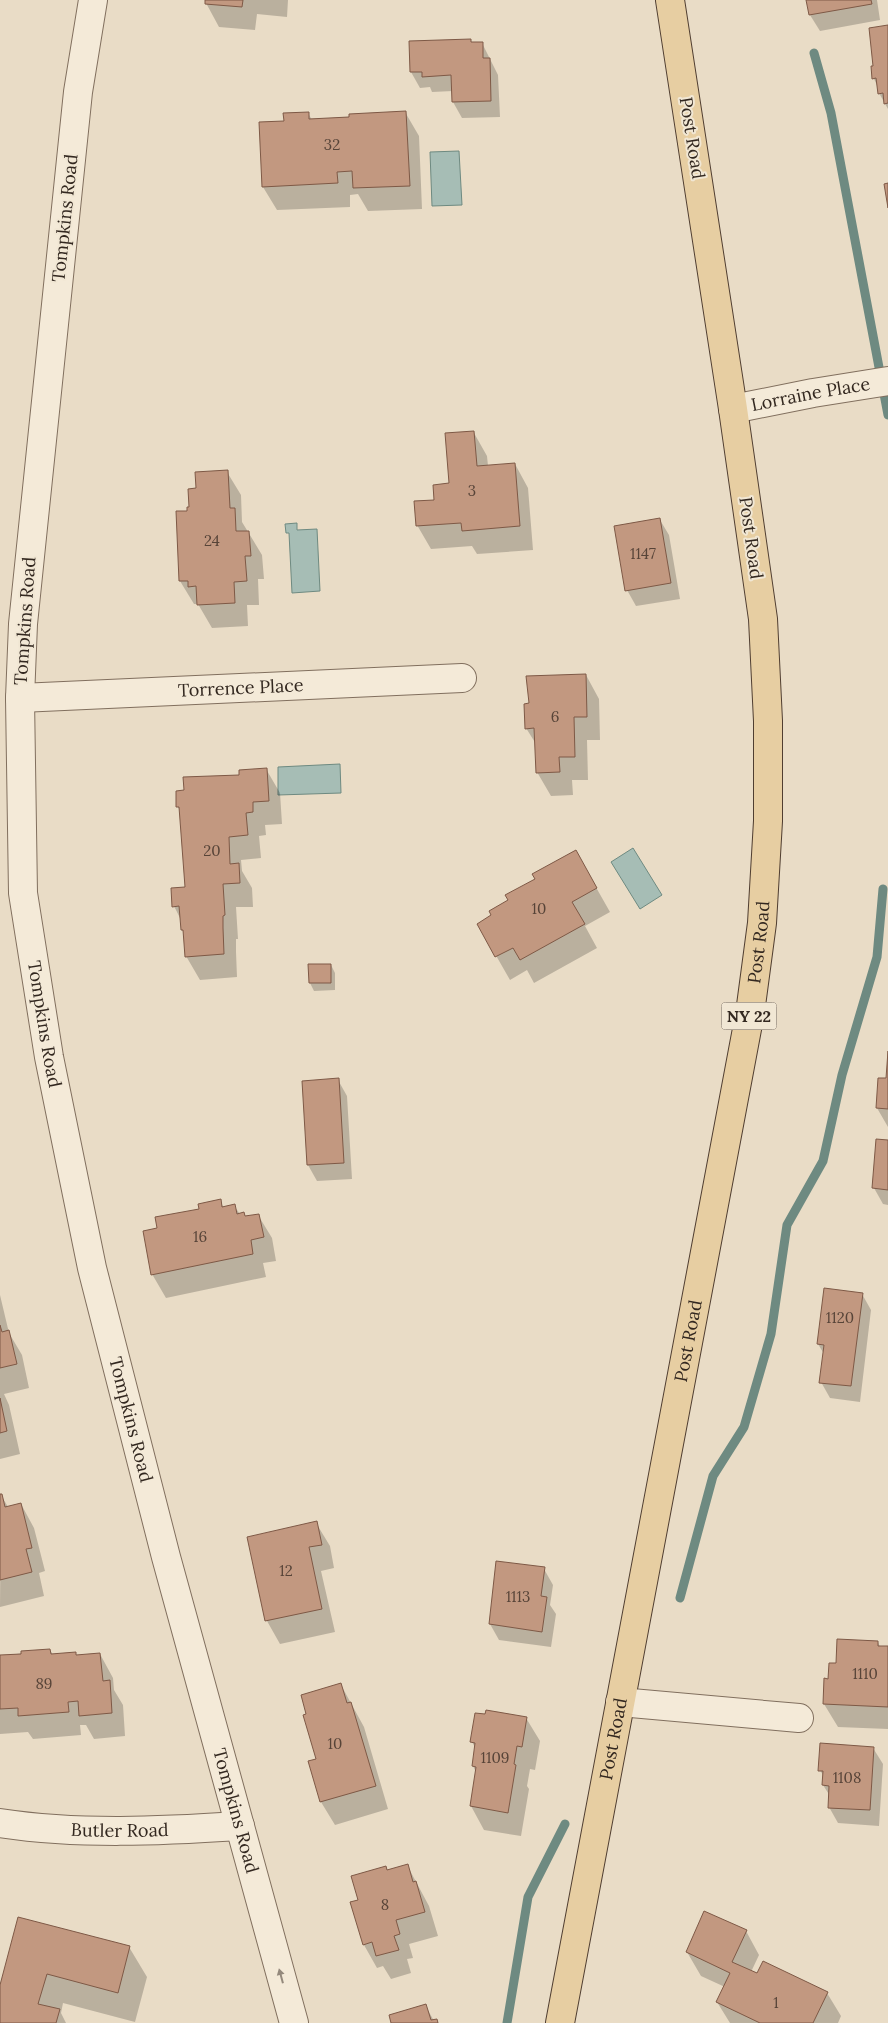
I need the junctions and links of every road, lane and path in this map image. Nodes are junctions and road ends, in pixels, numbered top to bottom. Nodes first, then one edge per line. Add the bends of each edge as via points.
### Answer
1 (93, 0) edge
2 (670, 0) edge
3 (888, 382) edge
4 (733, 409) junction
5 (12, 624) edge
6 (462, 678) dead end
7 (20, 698) junction
8 (620, 1702) junction
9 (799, 1718) dead end
10 (0, 1823) edge
11 (240, 1826) junction
12 (294, 2023) edge
13 (560, 2023) edge

1 - 5 street, Tompkins Road via 78,92
2 - 4 main road, Post Road / NY 22
3 - 4 street, Lorraine Place
4 - 8 main road, Post Road / NY 22 via 763,619 768,821 762,923 750,1013
5 - 7 street, Tompkins Road
6 - 7 street, Torrence Place
7 - 11 street, Tompkins Road via 23,893 51,1067 92,1268 166,1557
8 - 9 street
8 - 13 main road, Post Road / NY 22
10 - 11 street, Butler Road via 35,1828 118,1830
12 -> 11 street, Tompkins Road

